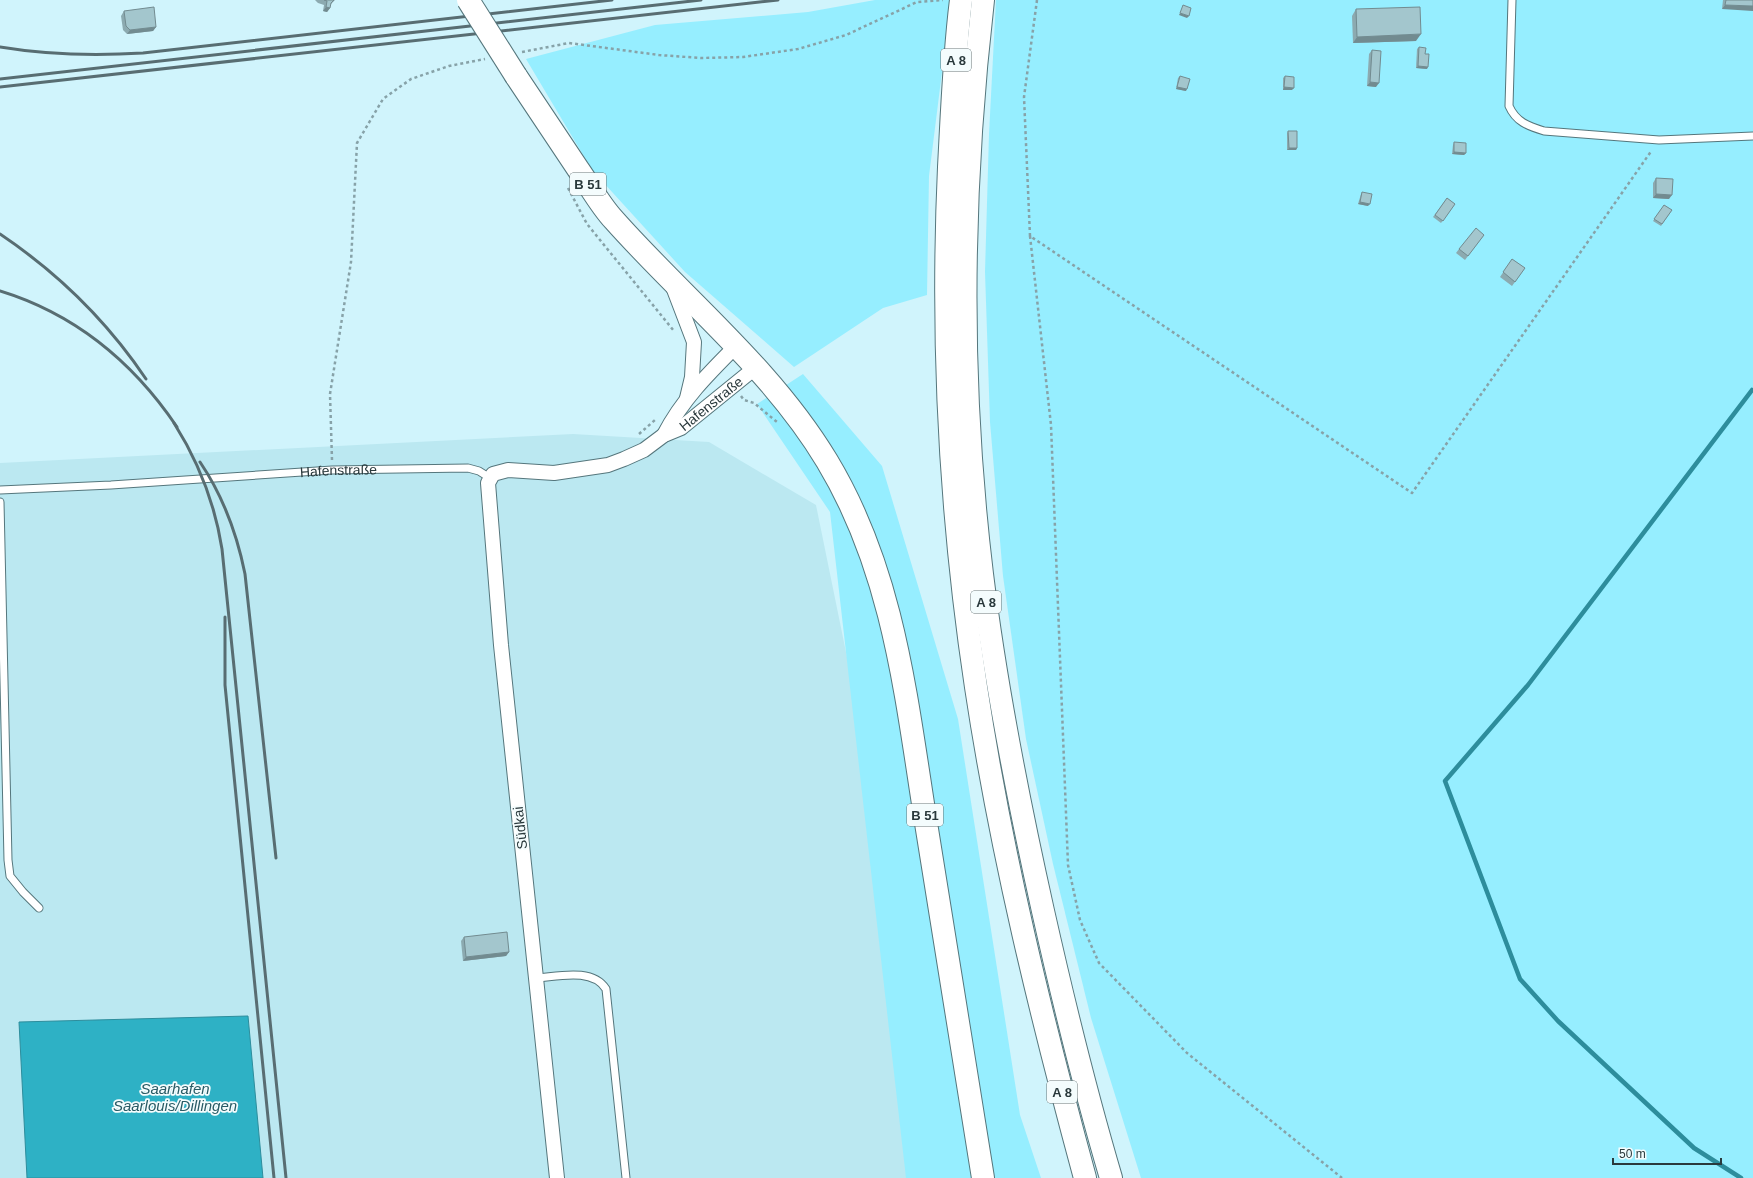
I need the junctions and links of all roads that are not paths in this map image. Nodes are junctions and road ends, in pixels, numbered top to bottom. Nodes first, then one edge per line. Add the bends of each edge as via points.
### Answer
1 (468, 0) edge
2 (1512, 0) edge
3 (961, 6) edge
4 (982, 7) edge
5 (1753, 136) edge
6 (672, 282) junction
7 (736, 346) junction
8 (756, 368) junction
9 (687, 398) junction
10 (664, 436) junction
11 (490, 478) junction
12 (0, 490) edge
13 (0, 502) edge
14 (40, 908) dead end
15 (535, 978) junction
16 (556, 1178) edge
17 (626, 1178) edge
18 (983, 1178) edge
19 (1085, 1178) edge
20 (1111, 1178) edge

1 - 6 main road, B 51, bridge via 603,207
2 - 5 lane via 1509,106 1514,117 1528,126 1544,131 1659,140
3 - 19 main road, A 8 via 951,130 946,296 952,478 961,576 976,686 1007,860 1040,1006
4 - 20 main road, A 8 via 972,118 967,296 972,468 982,573 997,686 1028,845 1078,1061
6 - 7 main road, B 51
6 - 9 street, Hafenstraße via 694,342 692,377
7 - 8 main road, B 51
7 - 9 street, Hafenstraße
8 - 10 street, Hafenstraße via 681,428
8 - 18 main road, B 51 via 791,406 829,464 855,510 881,583 907,693 925,821
9 - 10 street, Hafenstraße via 673,417
10 - 11 street, Hafenstraße via 644,450 608,465 554,473 508,470 496,472
11 - 12 lane, Hafenstraße via 468,468 332,470
11 - 15 street, Südkai via 487,489 496,591
13 - 14 lane via 8,860 10,876 22,892
15 - 16 street, Südkai
15 - 17 lane via 583,976 600,983 606,989

